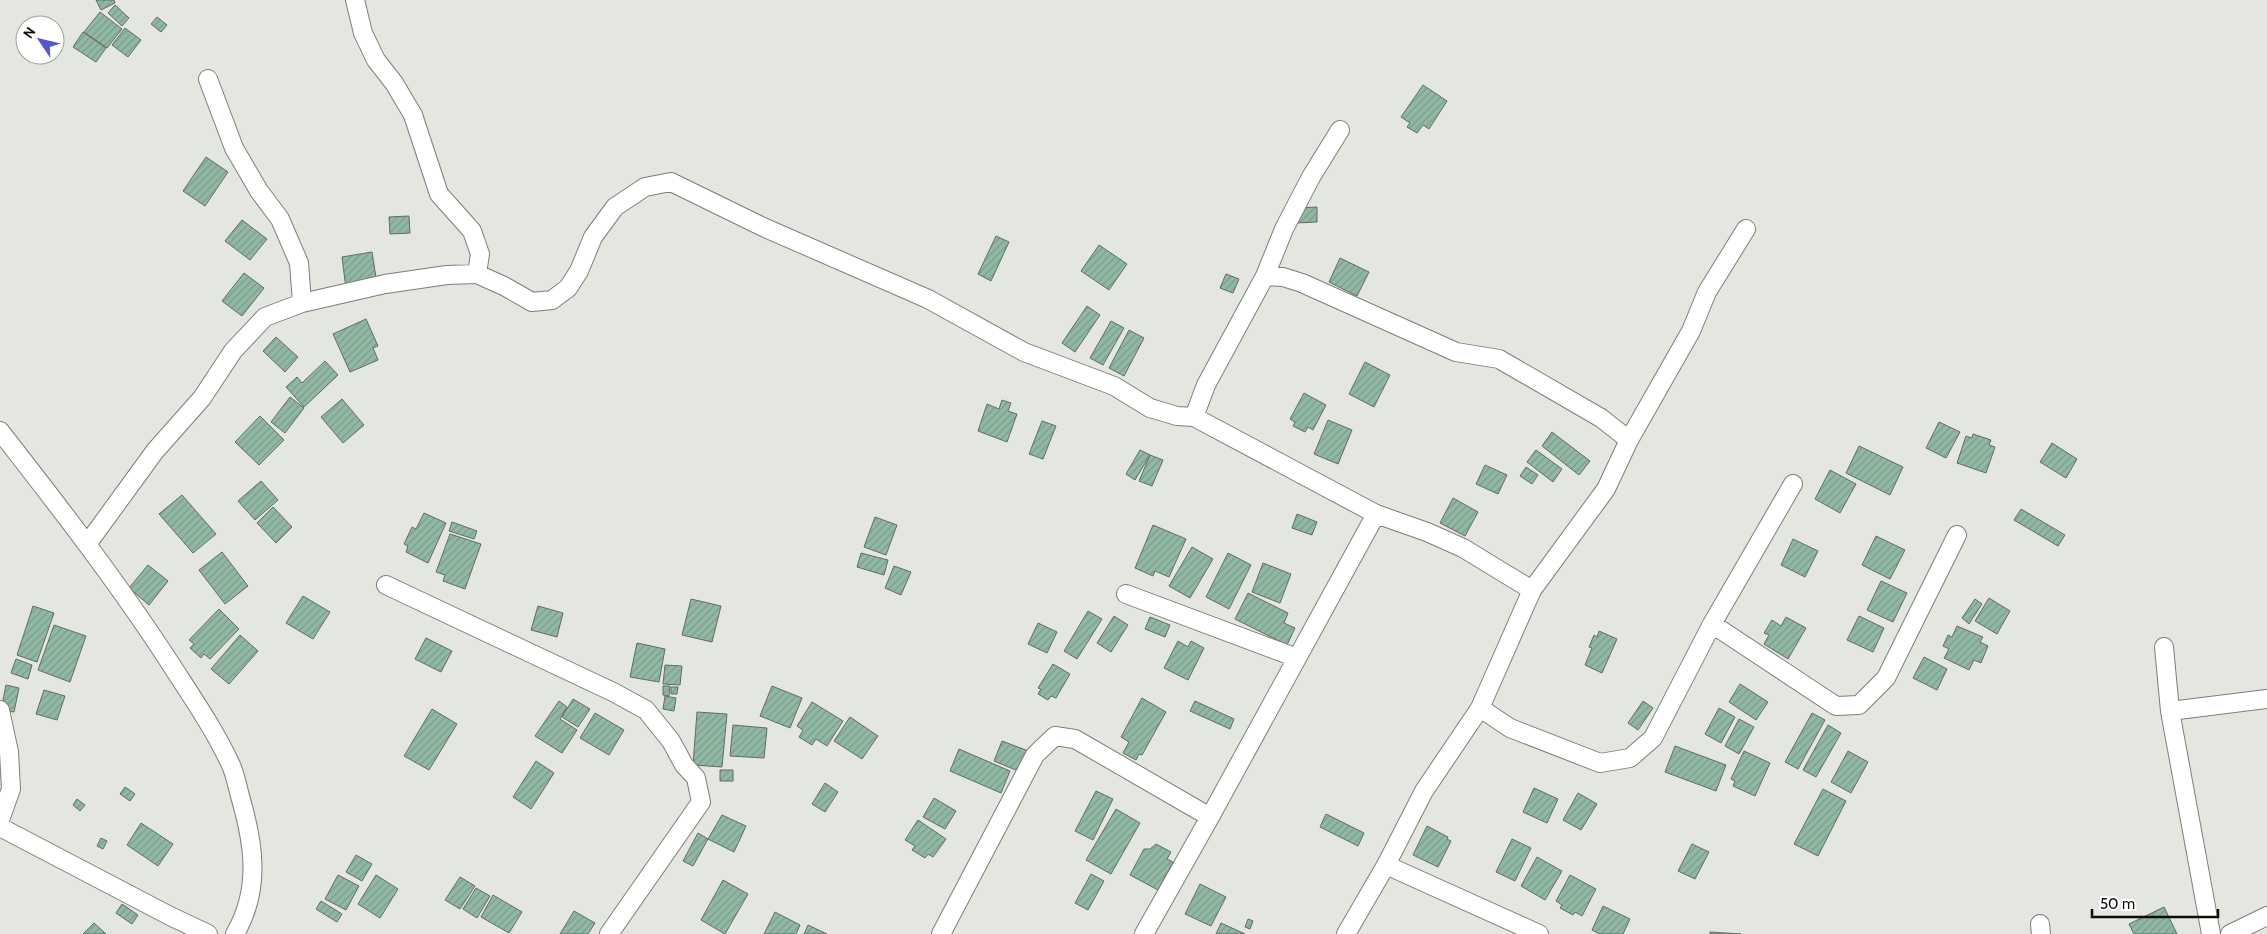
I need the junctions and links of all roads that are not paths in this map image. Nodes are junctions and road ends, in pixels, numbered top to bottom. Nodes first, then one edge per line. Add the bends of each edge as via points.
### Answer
1 (355, 0) edge
2 (208, 79) dead end
3 (1340, 130) dead end
4 (1746, 229) dead end
5 (477, 274) junction
6 (1265, 276) junction
7 (302, 303) junction
8 (1194, 417) junction
9 (0, 431) edge
10 (1629, 440) junction
11 (1793, 484) dead end
12 (1376, 514) junction
13 (1957, 535) dead end
14 (88, 543) junction
15 (386, 585) dead end
16 (1532, 590) junction
17 (1126, 594) dead end
18 (1712, 624) junction
19 (2164, 647) dead end
20 (1297, 658) junction
21 (2267, 699) edge
22 (1480, 708) junction
23 (0, 710) edge
24 (2170, 711) junction
25 (1210, 818) junction
26 (0, 820) edge
27 (0, 827) edge
28 (1386, 865) junction
29 (2267, 916) edge
30 (615, 932) edge
31 (1149, 932) edge
32 (208, 934) edge
33 (234, 934) edge
34 (941, 934) edge
35 (1346, 934) edge
36 (1539, 934) edge
37 (2211, 934) edge
38 (2230, 934) edge

1 - 5 street via 363,33 376,60 413,115 439,194 472,231 480,254
2 - 7 street via 234,148 280,219 299,263
3 - 6 street via 1284,229
4 - 10 street via 1707,292 1691,331
5 - 7 street via 385,284
5 - 8 street via 532,302 552,300 568,288 593,237 615,207 645,187 671,182 763,227 928,299 1024,352 1114,386 1150,408
6 - 8 street via 1206,385
6 - 10 street via 1302,283 1456,352 1499,359 1601,418
7 - 14 street via 265,317 233,351 202,398 155,451
8 - 12 street
9 - 14 street
10 - 16 street via 1606,489
11 - 18 street
12 - 16 street via 1463,548
12 - 20 street
13 - 18 street via 1886,678 1859,705 1836,706
14 - 33 street via 202,712 231,764 249,826 254,877 247,909
15 - 30 street via 646,710 696,778 701,802
16 - 22 street
17 - 20 street
18 - 22 street via 1653,738 1630,758 1600,763 1510,728
19 - 24 street
20 - 25 street
21 - 24 street
22 - 28 street via 1424,791
23 - 26 street via 9,752 11,789
24 - 37 street
25 - 31 street
25 - 34 street via 1075,739 1055,736 1035,755
27 - 32 street
28 - 35 street
28 - 36 street
29 - 38 street

